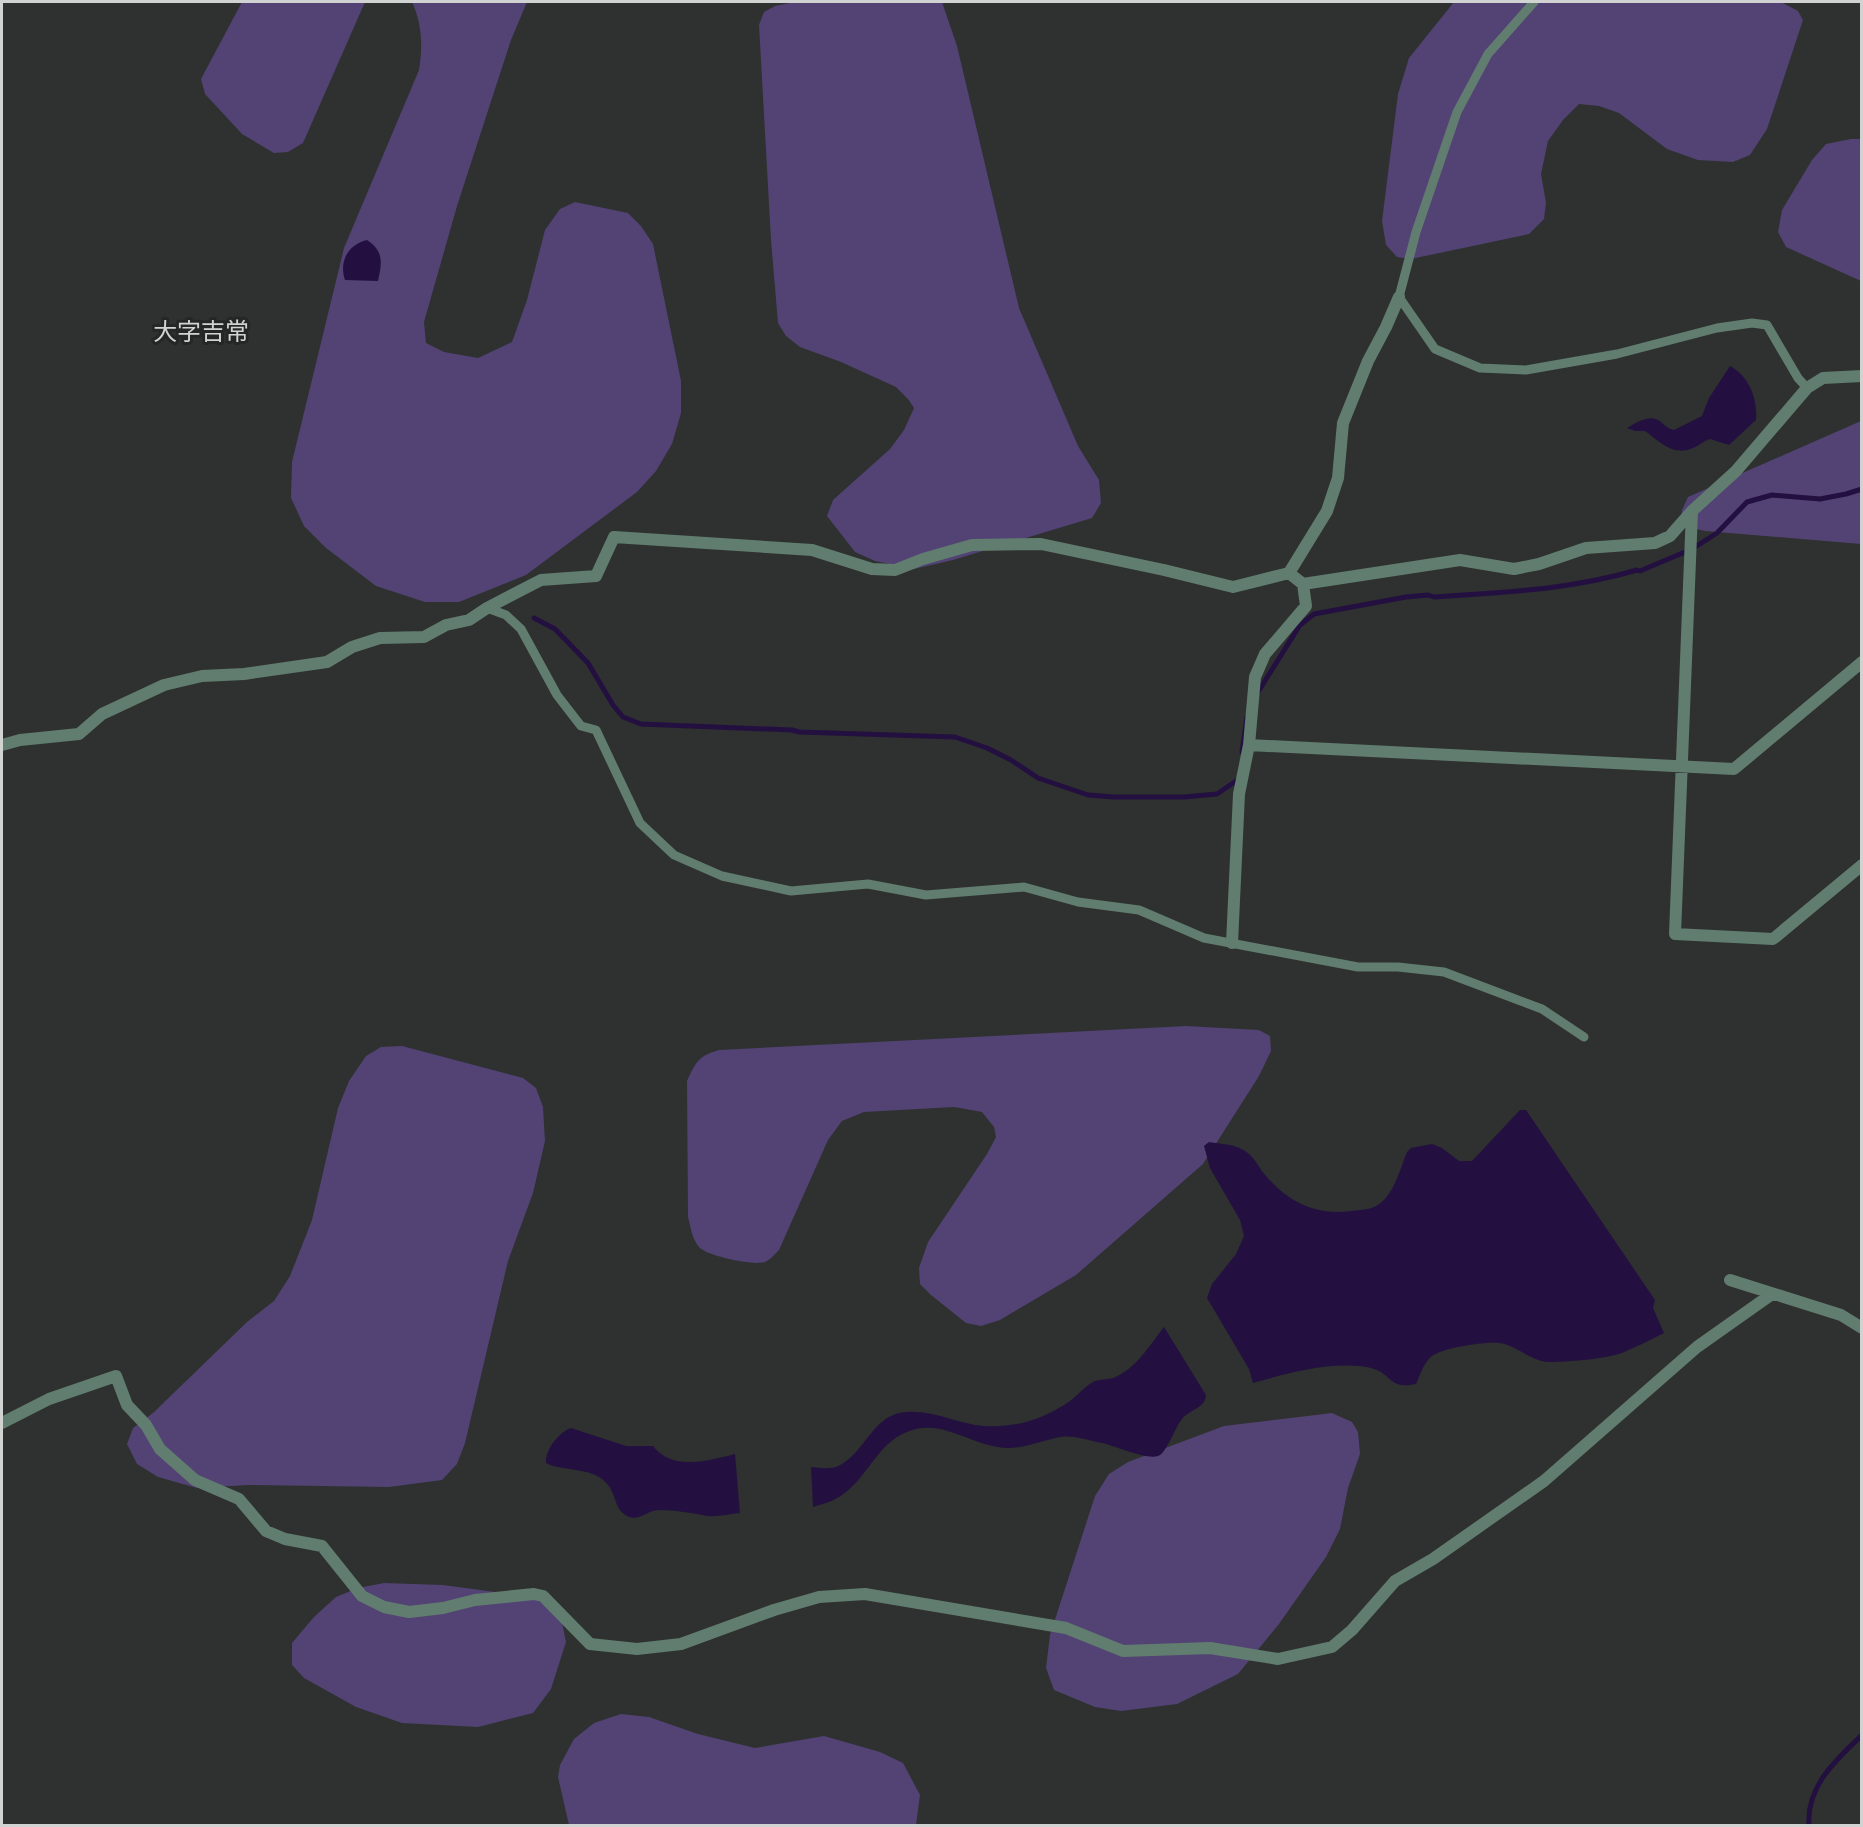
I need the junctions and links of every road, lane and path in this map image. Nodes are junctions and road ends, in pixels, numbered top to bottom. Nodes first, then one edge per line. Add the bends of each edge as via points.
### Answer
1 (1533, 2) edge
2 (1399, 297) junction
3 (1862, 376) edge
4 (1807, 388) junction
5 (1692, 511) junction
6 (1289, 573) junction
7 (1303, 584) junction
8 (487, 608) junction
9 (1862, 662) edge
10 (1249, 744) junction
11 (2, 745) edge
12 (1682, 768) junction
13 (1862, 865) edge
14 (1232, 943) junction
15 (1584, 1037) dead end
16 (1730, 1280) dead end
17 (1772, 1294) junction
18 (1862, 1328) edge
19 (2, 1423) edge

1 - 2 lane via 1488,54 1457,112 1416,232
2 - 4 lane via 1435,350 1480,368 1526,370 1617,354 1717,328 1767,325
2 - 6 street via 1343,423 1338,478 1327,511
3 - 4 street via 1823,378
4 - 5 street via 1736,471
5 - 7 street via 1670,536 1655,543 1586,548 1514,569 1460,560
5 - 12 street
6 - 7 street
6 - 8 street via 1233,587 1041,544 972,545 895,570 872,569 812,550 614,537 596,576 542,580
7 - 10 street via 1306,606 1265,654 1255,677
8 - 11 street via 469,620 446,625 424,637 380,638 352,647 327,662 202,676 164,686 102,714 79,734
8 - 14 lane via 507,615 521,629 557,695 581,726 596,730 640,823 674,855 722,876 791,891 868,884 926,895 1024,887 1078,902 1139,910 1204,938
9 - 12 street via 1734,769
10 - 12 street
10 - 14 street via 1239,794
12 - 13 street via 1675,934 1773,939
14 - 15 lane via 1358,967 1444,972 1542,1009
16 - 17 street
17 - 18 street via 1841,1315
17 - 19 street via 1697,1347 1544,1481 1395,1581 1353,1630 1332,1647 1278,1659 1210,1647 1123,1651 1066,1628 865,1594 819,1597 681,1644 637,1648 590,1644 543,1596 534,1594 409,1612 384,1607 362,1596 322,1546 266,1532 239,1499 186,1473 160,1449 128,1405 116,1376 49,1399

